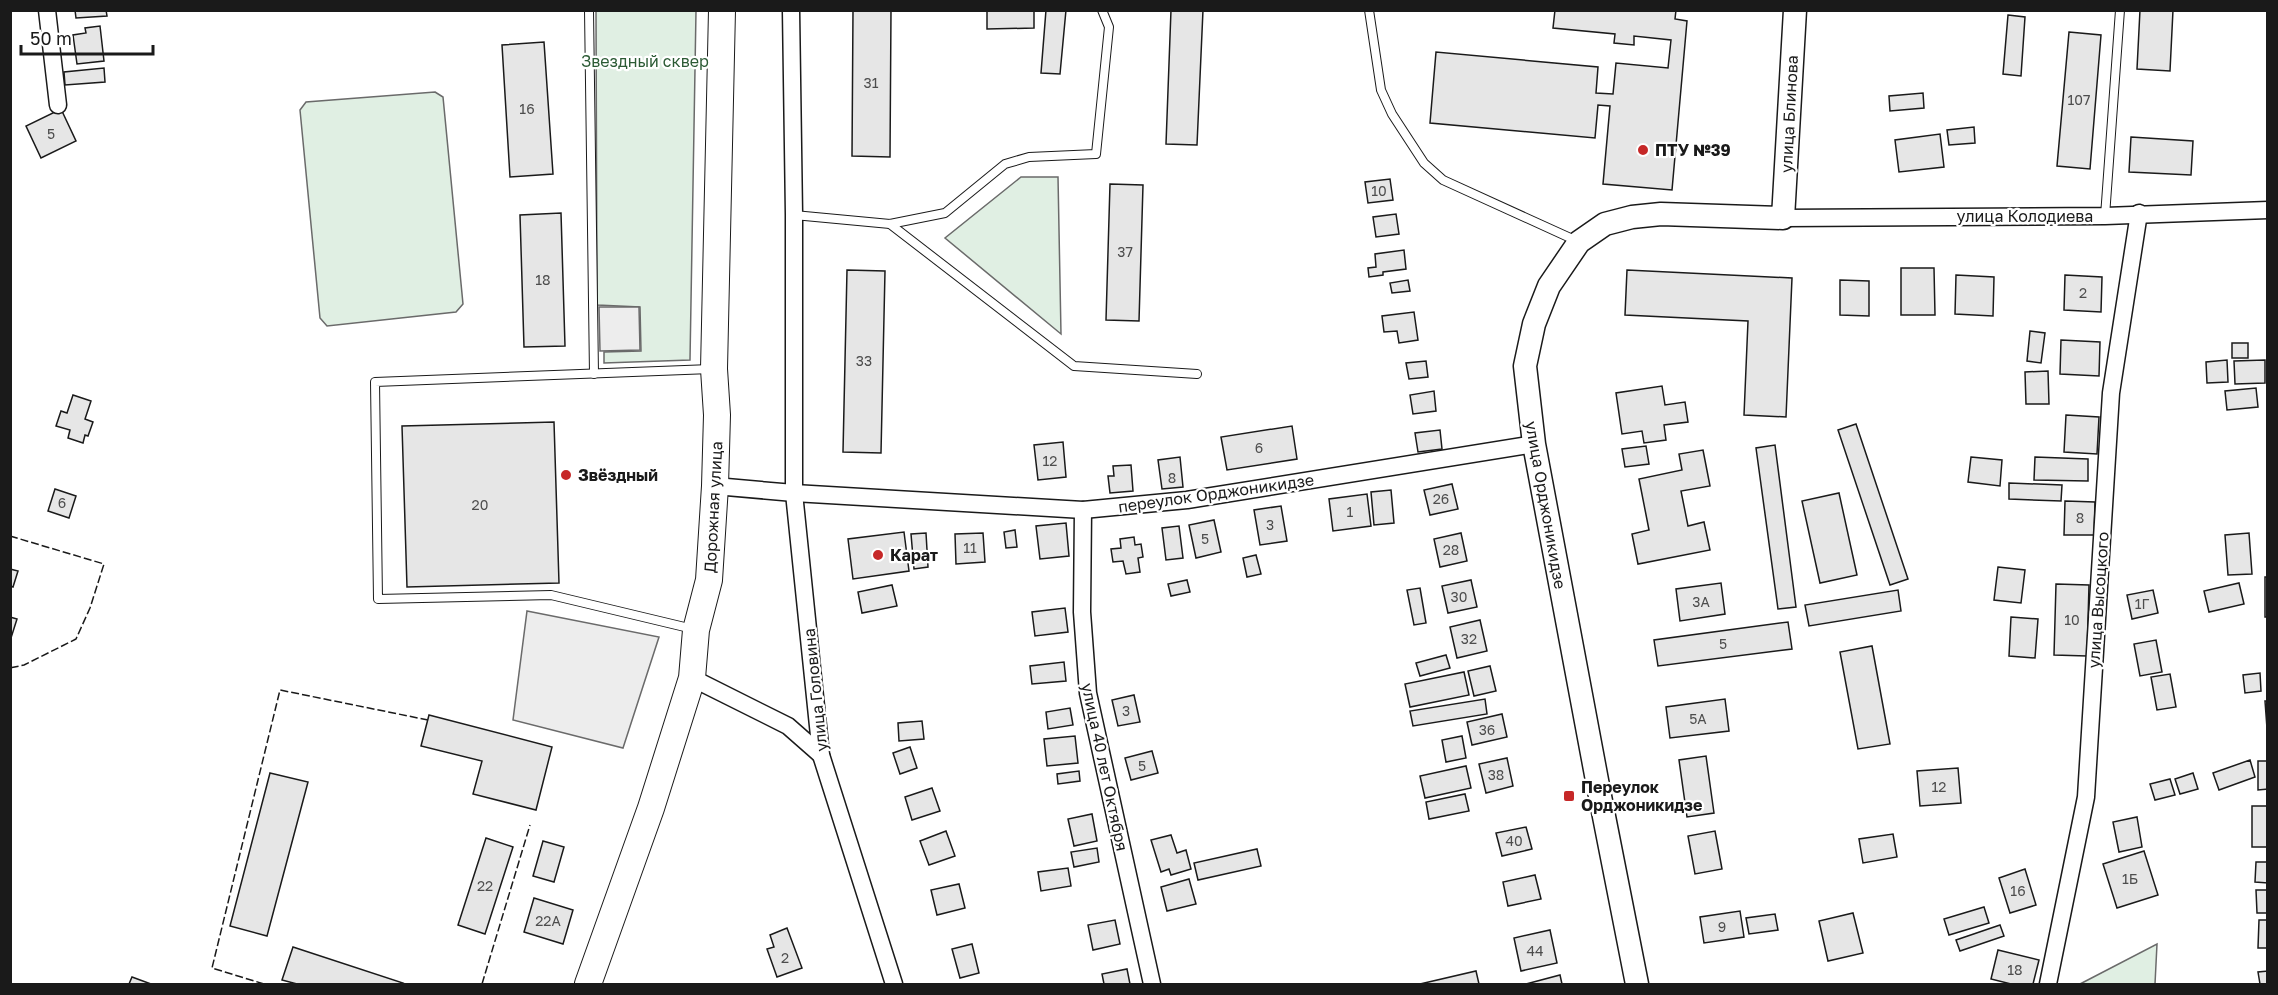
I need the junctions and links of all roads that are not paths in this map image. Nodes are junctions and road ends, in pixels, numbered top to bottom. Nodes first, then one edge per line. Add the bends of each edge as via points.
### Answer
1 (47, 10) edge
2 (589, 10) edge
3 (722, 10) edge
4 (791, 10) edge
5 (1102, 10) edge
6 (1369, 10) edge
7 (1795, 10) edge
8 (2120, 10) edge
9 (58, 105) dead end
10 (2268, 210) edge
11 (2139, 213) junction
12 (794, 215) junction
13 (2105, 216) junction
14 (1783, 218) junction
15 (890, 224) junction
16 (1579, 242) junction
17 (714, 369) junction
18 (594, 374) junction
19 (1197, 374) dead end
20 (1534, 444) junction
21 (715, 486) junction
22 (794, 493) junction
23 (1083, 510) junction
24 (696, 630) junction
25 (692, 678) junction
26 (821, 754) junction
27 (588, 984) edge
28 (894, 984) edge
29 (1152, 984) edge
30 (1637, 984) edge
31 (2048, 984) edge

1 - 9 street
2 - 18 lane
3 - 17 main road, Дорожная улица
4 - 12 street, улица Головина
5 - 15 lane via 1109,27 1096,154 1029,157 1005,164 945,213
6 - 16 lane via 1381,90 1424,164 1443,180
7 - 14 main road, улица Блинова
8 - 13 lane
10 - 11 street, улица Колодиева
11 - 13 street, улица Колодиева
11 - 31 street, улица Высоцкого via 2111,393 2086,797
12 - 15 lane
12 - 22 street, улица Головина
13 - 14 street, улица Колодиева
14 - 16 main road, улица Орджоникидзе via 1661,214 1632,217 1605,224
15 - 19 lane via 1074,366
16 - 20 main road, улица Орджоникидзе via 1549,286 1534,324 1525,366
17 - 18 lane
17 - 21 main road, Дорожная улица
18 - 24 lane via 375,382 378,599 551,595
20 - 23 street, переулок Орджоникидзе via 1187,501
20 - 30 main road, улица Орджоникидзе
21 - 22 street, переулок Орджоникидзе
21 - 24 main road, Дорожная улица via 709,580
22 - 23 street, переулок Орджоникидзе
22 - 26 street, улица Головина
23 - 29 street, улица 40 лет Октября via 1082,612 1088,693
24 - 25 main road, Дорожная улица
25 - 26 street via 788,726
25 - 27 main road, Дорожная улица via 651,808
26 - 28 street, улица Головина

